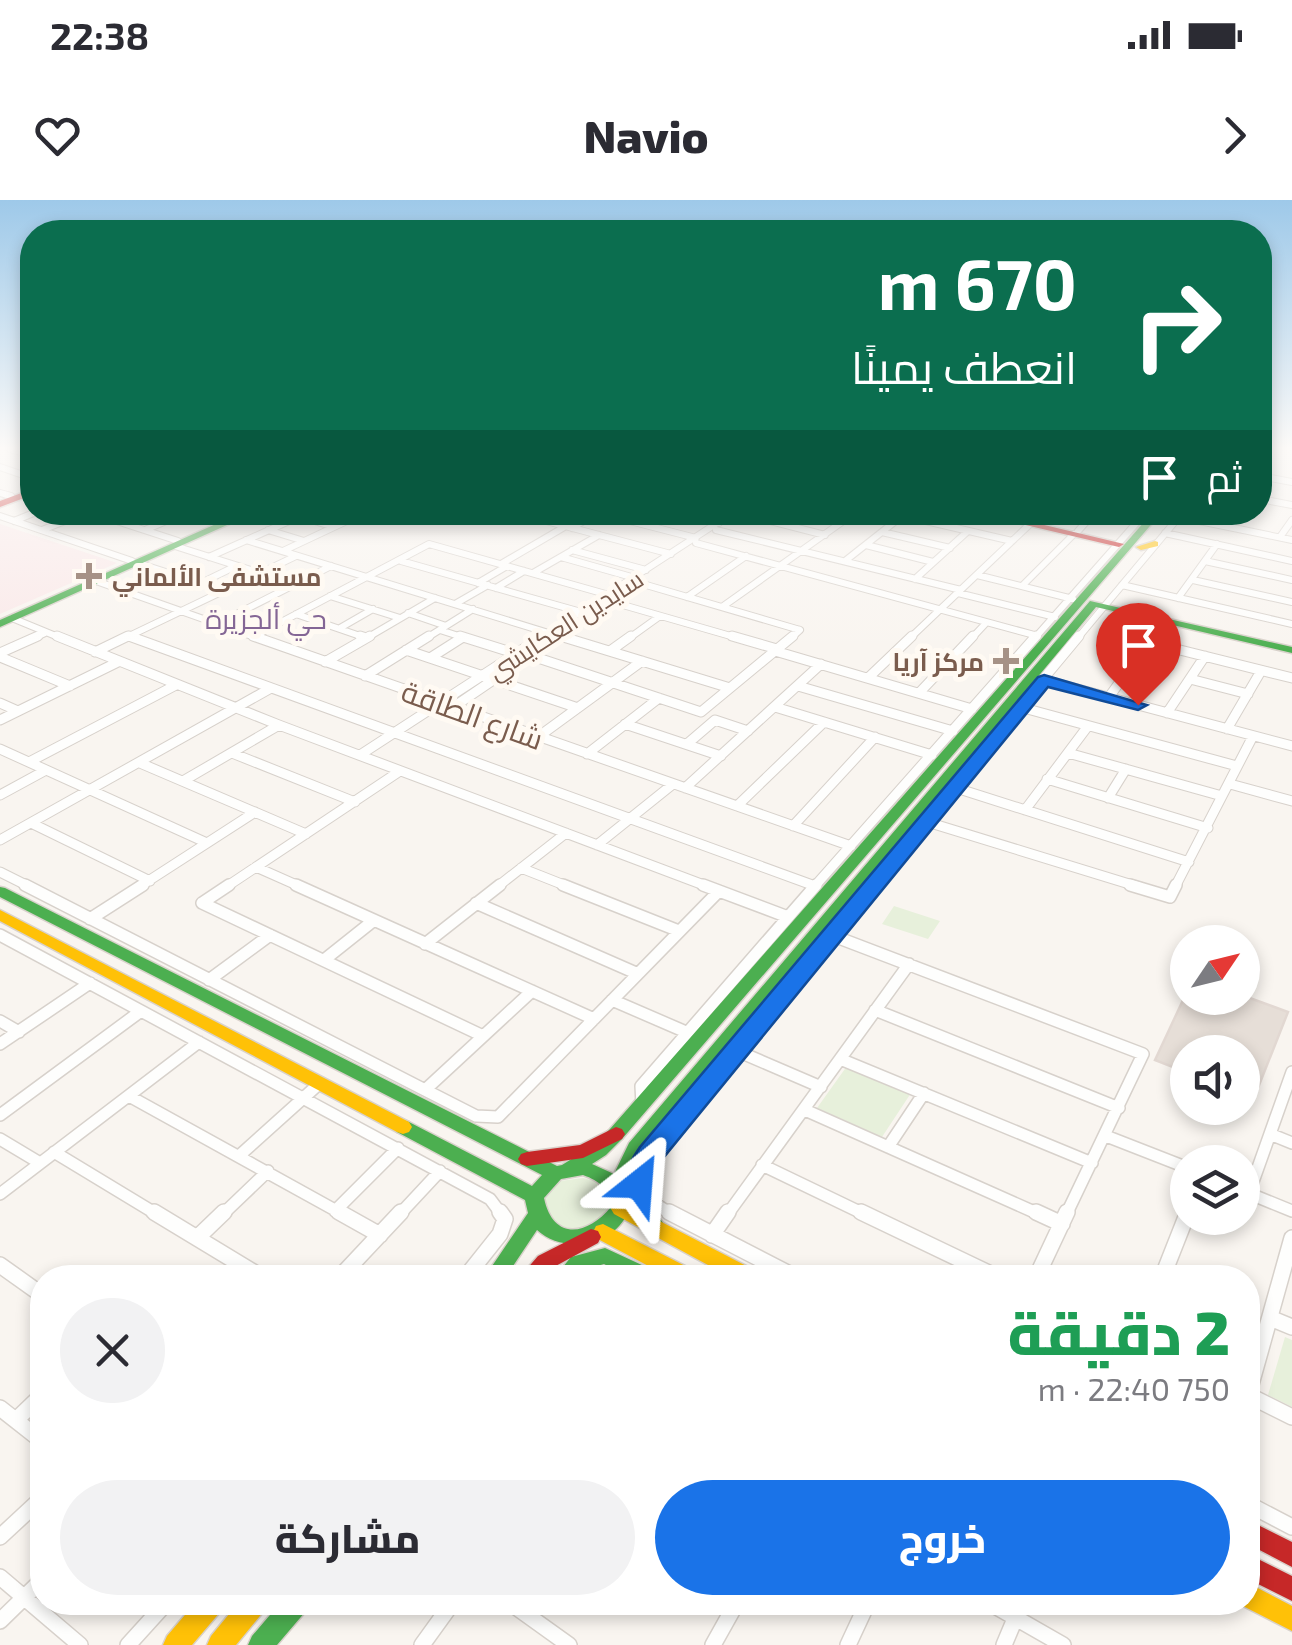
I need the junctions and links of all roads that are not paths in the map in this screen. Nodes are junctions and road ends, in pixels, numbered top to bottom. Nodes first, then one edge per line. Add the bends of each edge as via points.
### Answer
1 (1, 516) edge
2 (20, 519) edge
3 (1292, 520) edge
4 (14, 521) junction
5 (20, 523) edge
6 (26, 525) edge
7 (55, 525) edge
8 (129, 525) edge
9 (156, 525) edge
10 (220, 525) edge
11 (280, 525) edge
12 (328, 525) edge
13 (339, 525) edge
14 (561, 525) edge
15 (573, 525) edge
16 (599, 525) edge
17 (647, 525) edge
18 (715, 525) edge
19 (787, 525) edge
20 (838, 525) edge
21 (891, 525) edge
22 (942, 525) edge
23 (1029, 525) edge
24 (1036, 525) edge
25 (1047, 525) edge
26 (1083, 525) edge
27 (1137, 525) edge
28 (1144, 525) edge
29 (1167, 525) edge
30 (1167, 525) edge
31 (1222, 525) edge
32 (718, 526) junction
33 (335, 527) junction
34 (569, 527) junction
35 (1230, 527) joint
36 (42, 530) junction
37 (144, 530) junction
38 (268, 530) junction
39 (968, 531) junction
40 (589, 532) junction
41 (882, 532) junction
42 (1076, 532) junction
43 (825, 534) junction
44 (599, 535) junction
45 (1280, 538) junction
46 (246, 540) junction
47 (698, 540) junction
48 (1292, 540) edge
49 (1012, 541) junction
50 (305, 542) junction
51 (1154, 542) junction
52 (1124, 543) junction
53 (176, 544) junction
54 (1217, 544) junction
55 (866, 545) junction
56 (950, 548) junction
57 (572, 550) junction
58 (802, 550) junction
59 (282, 552) junction
60 (297, 556) junction
61 (746, 556) junction
62 (209, 557) junction
63 (560, 557) junction
64 (668, 558) junction
65 (401, 560) junction
66 (845, 561) junction
67 (1292, 561) edge
68 (135, 562) junction
69 (933, 562) junction
70 (1205, 562) junction
71 (504, 565) junction
72 (781, 565) junction
73 (236, 566) junction
74 (331, 566) junction
75 (646, 570) junction
76 (524, 571) junction
77 (1254, 572) junction
78 (261, 574) junction
79 (534, 574) junction
80 (977, 575) junction
81 (367, 577) junction
82 (915, 578) junction
83 (636, 580) junction
84 (1193, 580) junction
85 (1292, 580) edge
86 (96, 581) junction
87 (478, 582) junction
88 (200, 583) junction
89 (1022, 586) junction
90 (492, 587) junction
91 (1242, 590) junction
92 (224, 592) junction
93 (959, 592) junction
94 (1097, 594) junction
95 (330, 596) junction
96 (611, 597) junction
97 (687, 597) junction
98 (436, 598) junction
99 (1178, 598) junction
100 (1292, 602) edge
101 (455, 604) junction
102 (722, 607) junction
103 (373, 610) junction
104 (473, 610) junction
105 (180, 611) junction
106 (940, 611) junction
107 (581, 612) junction
108 (296, 614) junction
109 (404, 616) junction
110 (660, 616) junction
111 (4, 620) edge
112 (1164, 620) junction
113 (986, 623) junction
114 (217, 624) junction
115 (1292, 624) edge
116 (1059, 627) junction
117 (340, 628) junction
118 (443, 628) junction
119 (45, 632) junction
120 (554, 634) junction
121 (129, 636) junction
122 (253, 636) junction
123 (463, 637) junction
124 (366, 638) junction
125 (1148, 642) junction
126 (406, 650) junction
127 (776, 650) junction
128 (1292, 650) edge
129 (610, 652) junction
130 (94, 653) junction
131 (517, 654) junction
132 (0, 655) edge
133 (528, 656) junction
134 (1205, 656) junction
135 (430, 658) junction
136 (642, 661) junction
137 (118, 662) junction
138 (325, 662) junction
139 (821, 664) junction
140 (1261, 671) junction
141 (365, 676) junction
142 (489, 678) junction
143 (868, 678) junction
144 (1292, 678) edge
145 (1190, 679) junction
146 (1044, 680) junction
147 (612, 683) junction
148 (176, 685) junction
149 (70, 686) junction
150 (798, 686) junction
151 (271, 688) junction
152 (730, 688) junction
153 (919, 693) junction
154 (1248, 694) junction
155 (1108, 697) junction
156 (660, 698) junction
157 (1008, 701) junction
158 (0, 703) edge
159 (450, 704) junction
160 (775, 707) junction
161 (235, 708) junction
162 (578, 708) junction
163 (972, 709) junction
164 (18, 711) junction
165 (1167, 713) junction
166 (0, 720) edge
167 (824, 722) junction
168 (625, 724) junction
169 (278, 725) junction
170 (1088, 726) junction
171 (1227, 729) junction
172 (748, 731) junction
173 (952, 731) junction
174 (396, 733) junction
175 (1253, 736) junction
176 (538, 737) junction
177 (875, 737) junction
178 (687, 744) junction
179 (1291, 744) edge
180 (0, 750) edge
181 (1068, 752) junction
182 (232, 753) junction
183 (586, 754) junction
184 (932, 755) junction
185 (360, 756) junction
186 (722, 756) junction
187 (29, 762) junction
188 (140, 762) junction
189 (1237, 766) junction
190 (1126, 769) junction
191 (46, 770) junction
192 (400, 771) junction
193 (1047, 779) junction
194 (184, 781) junction
195 (673, 784) junction
196 (1230, 784) junction
197 (685, 788) junction
198 (953, 788) junction
199 (90, 790) junction
200 (0, 796) edge
201 (1222, 796) junction
202 (1108, 798) junction
203 (1292, 801) edge
204 (355, 802) junction
205 (934, 802) junction
206 (737, 806) junction
207 (1025, 810) junction
208 (255, 812) junction
209 (897, 814) junction
210 (628, 818) junction
211 (924, 821) junction
212 (31, 822) junction
213 (870, 825) junction
214 (793, 826) junction
215 (1208, 828) junction
216 (566, 833) junction
217 (306, 834) junction
218 (0, 840) edge
219 (207, 844) junction
220 (597, 845) junction
221 (851, 846) junction
222 (1189, 862) junction
223 (256, 867) junction
224 (521, 868) junction
225 (0, 872) edge
226 (150, 881) junction
227 (815, 886) junction
228 (0, 891) edge
229 (719, 891) junction
230 (476, 903) junction
231 (0, 915) edge
232 (788, 917) junction
233 (90, 920) junction
234 (373, 920) junction
235 (679, 932) junction
236 (270, 934) junction
237 (0, 935) edge
238 (831, 935) junction
239 (425, 944) junction
240 (763, 946) junction
241 (166, 958) junction
242 (324, 960) junction
243 (909, 964) junction
244 (806, 965) junction
245 (152, 968) junction
246 (771, 971) junction
247 (636, 973) junction
248 (208, 980) junction
249 (90, 983) junction
250 (532, 991) junction
251 (612, 1000) junction
252 (875, 1010) junction
253 (142, 1011) junction
254 (594, 1019) junction
255 (0, 1021) edge
256 (18, 1032) junction
257 (686, 1032) junction
258 (481, 1035) junction
259 (198, 1042) junction
260 (0, 1044) edge
261 (735, 1050) junction
262 (840, 1058) junction
263 (303, 1074) junction
264 (1291, 1077) edge
265 (364, 1078) junction
266 (320, 1083) junction
267 (821, 1087) junction
268 (425, 1090) junction
269 (924, 1093) junction
270 (128, 1096) junction
271 (303, 1098) junction
272 (412, 1103) junction
273 (642, 1105) junction
274 (1119, 1108) junction
275 (804, 1110) junction
276 (0, 1115) edge
277 (616, 1134) junction
278 (1270, 1134) junction
279 (1106, 1136) junction
280 (0, 1140) edge
281 (1292, 1143) edge
282 (888, 1147) junction
283 (398, 1148) junction
284 (635, 1148) junction
285 (54, 1152) junction
286 (240, 1156) junction
287 (1260, 1158) edge
288 (521, 1159) junction
289 (1170, 1161) edge
290 (40, 1163) junction
291 (1092, 1163) junction
292 (762, 1165) junction
293 (268, 1171) junction
294 (440, 1171) junction
295 (562, 1171) junction
296 (617, 1186) junction
297 (0, 1194) edge
298 (534, 1196) junction
299 (1260, 1198) edge
300 (622, 1209) junction
301 (335, 1211) junction
302 (1292, 1211) edge
303 (536, 1217) junction
304 (1062, 1224) junction
305 (660, 1231) junction
306 (712, 1234) junction
307 (380, 1235) junction
308 (597, 1235) junction
309 (1179, 1235) edge
310 (198, 1237) junction
311 (1292, 1238) edge
312 (0, 1264) edge
313 (241, 1265) edge
314 (351, 1265) edge
315 (475, 1265) edge
316 (503, 1265) edge
317 (542, 1265) edge
318 (576, 1265) edge
319 (623, 1265) edge
320 (662, 1265) edge
321 (726, 1265) edge
322 (772, 1265) edge
323 (972, 1265) edge
324 (1042, 1265) edge
325 (1167, 1265) edge
326 (30, 1286) edge
327 (1270, 1318) junction
328 (1292, 1328) edge
329 (1260, 1353) edge
330 (1260, 1401) edge
331 (30, 1407) edge
332 (0, 1408) edge
333 (1292, 1417) edge
334 (16, 1420) junction
335 (30, 1431) edge
336 (30, 1509) edge
337 (1260, 1510) edge
338 (1292, 1527) edge
339 (0, 1537) edge
340 (1260, 1538) edge
341 (1292, 1555) edge
342 (1260, 1572) edge
343 (0, 1577) edge
344 (1292, 1589) edge
345 (30, 1592) edge
346 (26, 1596) junction
347 (30, 1600) edge
348 (1260, 1601) edge
349 (47, 1615) edge
350 (155, 1615) edge
351 (201, 1615) edge
352 (245, 1615) edge
353 (286, 1615) edge
354 (444, 1615) edge
355 (527, 1615) edge
356 (729, 1615) edge
357 (862, 1615) edge
358 (1017, 1615) edge
359 (1025, 1615) edge
360 (1292, 1618) edge
361 (0, 1621) edge
362 (234, 1628) junction
363 (80, 1645) edge
364 (128, 1645) edge
365 (176, 1645) edge
366 (220, 1645) edge
367 (260, 1645) edge
368 (422, 1645) edge
369 (569, 1645) edge
370 (713, 1645) edge
371 (848, 1645) edge
372 (1004, 1645) edge
373 (1063, 1645) edge

1 - 4 street
2 - 4 street
3 - 45 street
4 - 5 street
6 - 36 street
7 - 36 street
8 - 37 street
9 - 37 street
10 - 53 main road
11 - 38 street
12 - 33 street
13 - 33 street
14 - 34 street
15 - 34 street
16 - 40 street
17 - 47 street
18 - 32 street
19 - 43 street
20 - 43 street
21 - 41 street
22 - 39 street
23 - 49 street
24 - 42 main road
25 - 42 main road
26 - 42 street
27 - 52 street
28 - 52 main road
29 - 51 main road
30 - 51 street
31 - 35 street
32 - 47 street, سايدين العكايشي
32 - 58 street
33 - 50 street
34 - 40 street
34 - 71 street
35 - 45 street
36 - 68 street
37 - 53 street
38 - 46 street
38 - 50 street
39 - 49 street
39 - 56 street
40 - 44 street
41 - 55 street
41 - 56 street
42 - 52 main road
42 - 89 street
43 - 58 street
44 - 57 street
44 - 64 street
45 - 48 street
46 - 59 street
46 - 62 street
47 - 61 street
47 - 64 street, سايدين العكايشي
49 - 80 street
50 - 59 street
51 - 54 street
51 - 94 main road
52 - 94 main road
53 - 62 street
53 - 68 main road
54 - 67 street
54 - 70 street
55 - 66 street
55 - 69 street
56 - 69 street
57 - 63 street
57 - 75 street
58 - 66 street
58 - 72 street
59 - 60 street
60 - 74 street
60 - 78 street
61 - 72 street
61 - 97 street
62 - 73 street
63 - 79 street
63 - 83 street
64 - 75 street, سايدين العكايشي
64 - 83 street, سايدين العكايشي
65 - 71 street via 429,544
65 - 81 street
65 - 87 street
66 - 82 street
68 - 86 main road
68 - 88 street
68 - 111 main road
69 - 82 street
70 - 77 street
70 - 84 street
71 - 76 street
71 - 87 street
72 - 102 street
72 - 106 street
73 - 78 street
73 - 88 street
74 - 81 street
74 - 114 street
75 - 83 street, سايدين العكايشي
76 - 79 street
76 - 90 street
77 - 85 street
77 - 91 street
78 - 92 street
79 - 96 street
80 - 89 street
80 - 93 street
81 - 95 street
81 - 98 street
82 - 93 street
83 - 96 street, سايدين العكايشي
83 - 97 street
84 - 91 street
84 - 99 street
86 - 105 street, شارع الطاقة
86 - 111 main road
87 - 90 street
88 - 92 street
89 - 94 street
90 - 101 street
90 - 107 street
91 - 100 street
92 - 105 street
93 - 106 street
93 - 116 street
94 - 99 street
94 - 112 main road
94 - 116 main road
94 - 116 street
95 - 103 street
95 - 108 street
96 - 107 street, سايدين العكايشي
96 - 110 street
96 - 120 street, سايدين العكايشي
97 - 102 street
98 - 101 street
98 - 109 street
99 - 115 street
101 - 104 street
102 - 127 street via 800,630
103 - 109 street
103 - 117 street
104 - 118 street
104 - 120 street
105 - 114 street, شارع الطاقة
105 - 121 street
106 - 113 street
106 - 143 street
107 - 120 street, سايدين العكايشي
108 - 117 street
108 - 122 street
109 - 118 street
109 - 124 street
110 - 127 street
110 - 129 street
111 - 119 street
112 - 125 street
112 - 128 main road
113 - 116 street
113 - 153 street
114 - 122 street, شارع الطاقة
116 - 146 street
116 - 157 main road
116 - 163 street
117 - 124 street
118 - 123 street
118 - 126 street
119 - 130 street
119 - 132 street
120 - 129 street
120 - 131 street, سايدين العكايشي
120 - 133 street, سايدين العكايشي
121 - 130 street
121 - 151 street
122 - 138 street, شارع الطاقة
123 - 131 street
123 - 135 street
124 - 138 street
125 - 134 street
125 - 155 street
126 - 135 street
126 - 141 street
127 - 139 street
127 - 152 street
129 - 136 street
130 - 137 street
131 - 142 street, سايدين العكايشي
132 - 149 street
133 - 142 street, سايدين العكايشي
133 - 147 street
134 - 140 street
134 - 145 street
135 - 142 street
136 - 147 street
136 - 152 street
137 - 148 street
137 - 149 street
138 - 141 street, شارع الطاقة
139 - 143 street
139 - 150 street
140 - 144 street
140 - 154 street
141 - 159 street, شارع الطاقة
142 - 159 street, سايدين العكايشي
142 - 162 street
143 - 153 street
145 - 154 street
145 - 165 street
146 - 155 street
146 - 157 street
147 - 156 street
147 - 162 street
148 - 161 street
148 - 187 street
149 - 164 street
150 - 160 street
150 - 173 street
151 - 161 street
151 - 174 street
152 - 156 street via 701,712
153 - 163 street
154 - 171 street
155 - 165 street
156 - 168 street
157 - 170 street
157 - 198 street
157 - 205 main road
157 - 209 main road
158 - 164 street
159 - 174 street, سايدين العكايشي
159 - 176 street, شارع الطاقة
160 - 167 street
160 - 172 street
161 - 169 street
161 - 188 street
162 - 176 street
163 - 173 street
164 - 166 street
165 - 171 street
167 - 177 street
167 - 206 street
168 - 178 street
168 - 183 street
169 - 182 street
169 - 185 street
170 - 181 street
170 - 189 street
171 - 175 street
172 - 178 street via 715,720
172 - 186 street
173 - 184 street
174 - 185 street, سايدين العكايشي
174 - 210 street
175 - 179 street
175 - 189 street
176 - 183 street, شارع الطاقة
177 - 184 street
177 - 214 street
178 - 186 street
180 - 187 street
181 - 190 street
181 - 193 street
182 - 194 street
182 - 204 street
183 - 195 street, شارع الطاقة
184 - 213 street
185 - 192 street
186 - 197 street
187 - 191 street
188 - 194 street
188 - 199 street
189 - 196 street
190 - 201 street
190 - 202 street
191 - 199 street
191 - 200 street
192 - 204 street
192 - 216 street
193 - 202 street
193 - 207 street
194 - 208 street
195 - 197 street, شارع الطاقة
195 - 210 street
196 - 201 street
196 - 203 street
197 - 206 street, شارع الطاقة
198 - 205 street
198 - 207 street
199 - 212 street
199 - 219 street
201 - 215 street
202 - 215 street
204 - 217 street
205 - 211 street
205 - 246 main road
206 - 214 street, شارع الطاقة
207 - 222 street
208 - 217 street
208 - 219 street
209 - 213 main road
209 - 246 main road
210 - 220 street
210 - 227 street
211 - 222 street via 1170,896
211 - 238 street
212 - 218 street
212 - 226 street
213 - 221 street
214 - 221 street, شارع الطاقة
215 - 222 street
216 - 220 street
216 - 224 street
217 - 223 street
219 - 226 street
220 - 229 street
221 - 227 street
223 - 234 street
223 - 236 street via 202,903
224 - 230 street
224 - 235 street
225 - 233 street
226 - 233 street
227 - 232 street
228 - 245 main road
229 - 232 street
229 - 235 street
230 - 239 street
230 - 247 street
231 - 263 main road
232 - 240 street
233 - 241 street
234 - 239 street
234 - 242 street
235 - 247 street
236 - 242 street
236 - 248 street
237 - 249 street
238 - 243 street
238 - 244 street
239 - 250 street
240 - 246 main road
240 - 257 street
241 - 245 main road
241 - 248 street
242 - 258 street
243 - 252 street
243 - 274 street via 1143,1054
244 - 246 main road
244 - 261 street
245 - 265 main road
246 - 273 main road
246 - 284 main road
247 - 251 street
248 - 268 street
249 - 253 street
249 - 256 street
250 - 254 street
250 - 258 street
251 - 254 street
251 - 257 street
252 - 262 street
252 - 274 street
253 - 259 street
253 - 276 street
254 - 268 street via 498,1117 476,1116
255 - 256 street
256 - 260 street
257 - 273 street via 641,1086
258 - 268 street
259 - 270 street
259 - 271 street
261 - 267 street
261 - 306 street via 639,1176 653,1204
262 - 267 street
262 - 269 street
263 - 265 main road via 350,1094 365,1090
263 - 266 main road
264 - 278 street
265 - 272 main road
266 - 271 street
266 - 298 main road
267 - 275 street
268 - 272 main road
269 - 282 street
269 - 291 street
270 - 285 street
270 - 286 street
271 - 283 street
271 - 286 street
272 - 288 main road
273 - 277 main road
274 - 279 street
275 - 282 street
275 - 292 street
277 - 288 main road via 583,1151
277 - 295 main road
278 - 281 street
278 - 287 street
279 - 289 street
279 - 291 street
280 - 290 street
282 - 304 street
283 - 294 street
283 - 301 street
284 - 296 main road
284 - 305 main road via 630,1191
285 - 290 street
285 - 310 street
286 - 293 street
288 - 295 main road
290 - 297 street
291 - 304 street
292 - 306 street
292 - 323 street
293 - 301 street
293 - 310 street
294 - 307 street
294 - 315 street via 490,1200 505,1219
295 - 296 main road via 596,1171
295 - 298 main road
296 - 300 main road
298 - 303 main road
299 - 302 street
300 - 305 main road
300 - 308 main road
301 - 307 street
303 - 308 main road via 564,1238
303 - 316 main road
304 - 324 street
305 - 321 main road
306 - 322 street
307 - 314 street
308 - 317 main road
308 - 320 main road
309 - 325 street
310 - 313 street
311 - 327 street
312 - 326 street
318 - 319 main road via 605,1256
327 - 328 street
327 - 329 street
330 - 333 street
331 - 334 street
332 - 334 street
334 - 335 street
336 - 339 street
337 - 338 street
340 - 341 main road
342 - 344 main road
343 - 346 street
345 - 346 street
346 - 347 street
346 - 361 street
348 - 360 main road
349 - 363 street
350 - 364 street
351 - 365 main road
352 - 362 main road
353 - 367 main road
354 - 368 street
355 - 369 street
356 - 370 street
357 - 371 street
358 - 372 street
359 - 373 street
362 - 366 main road
362 - 367 main road

